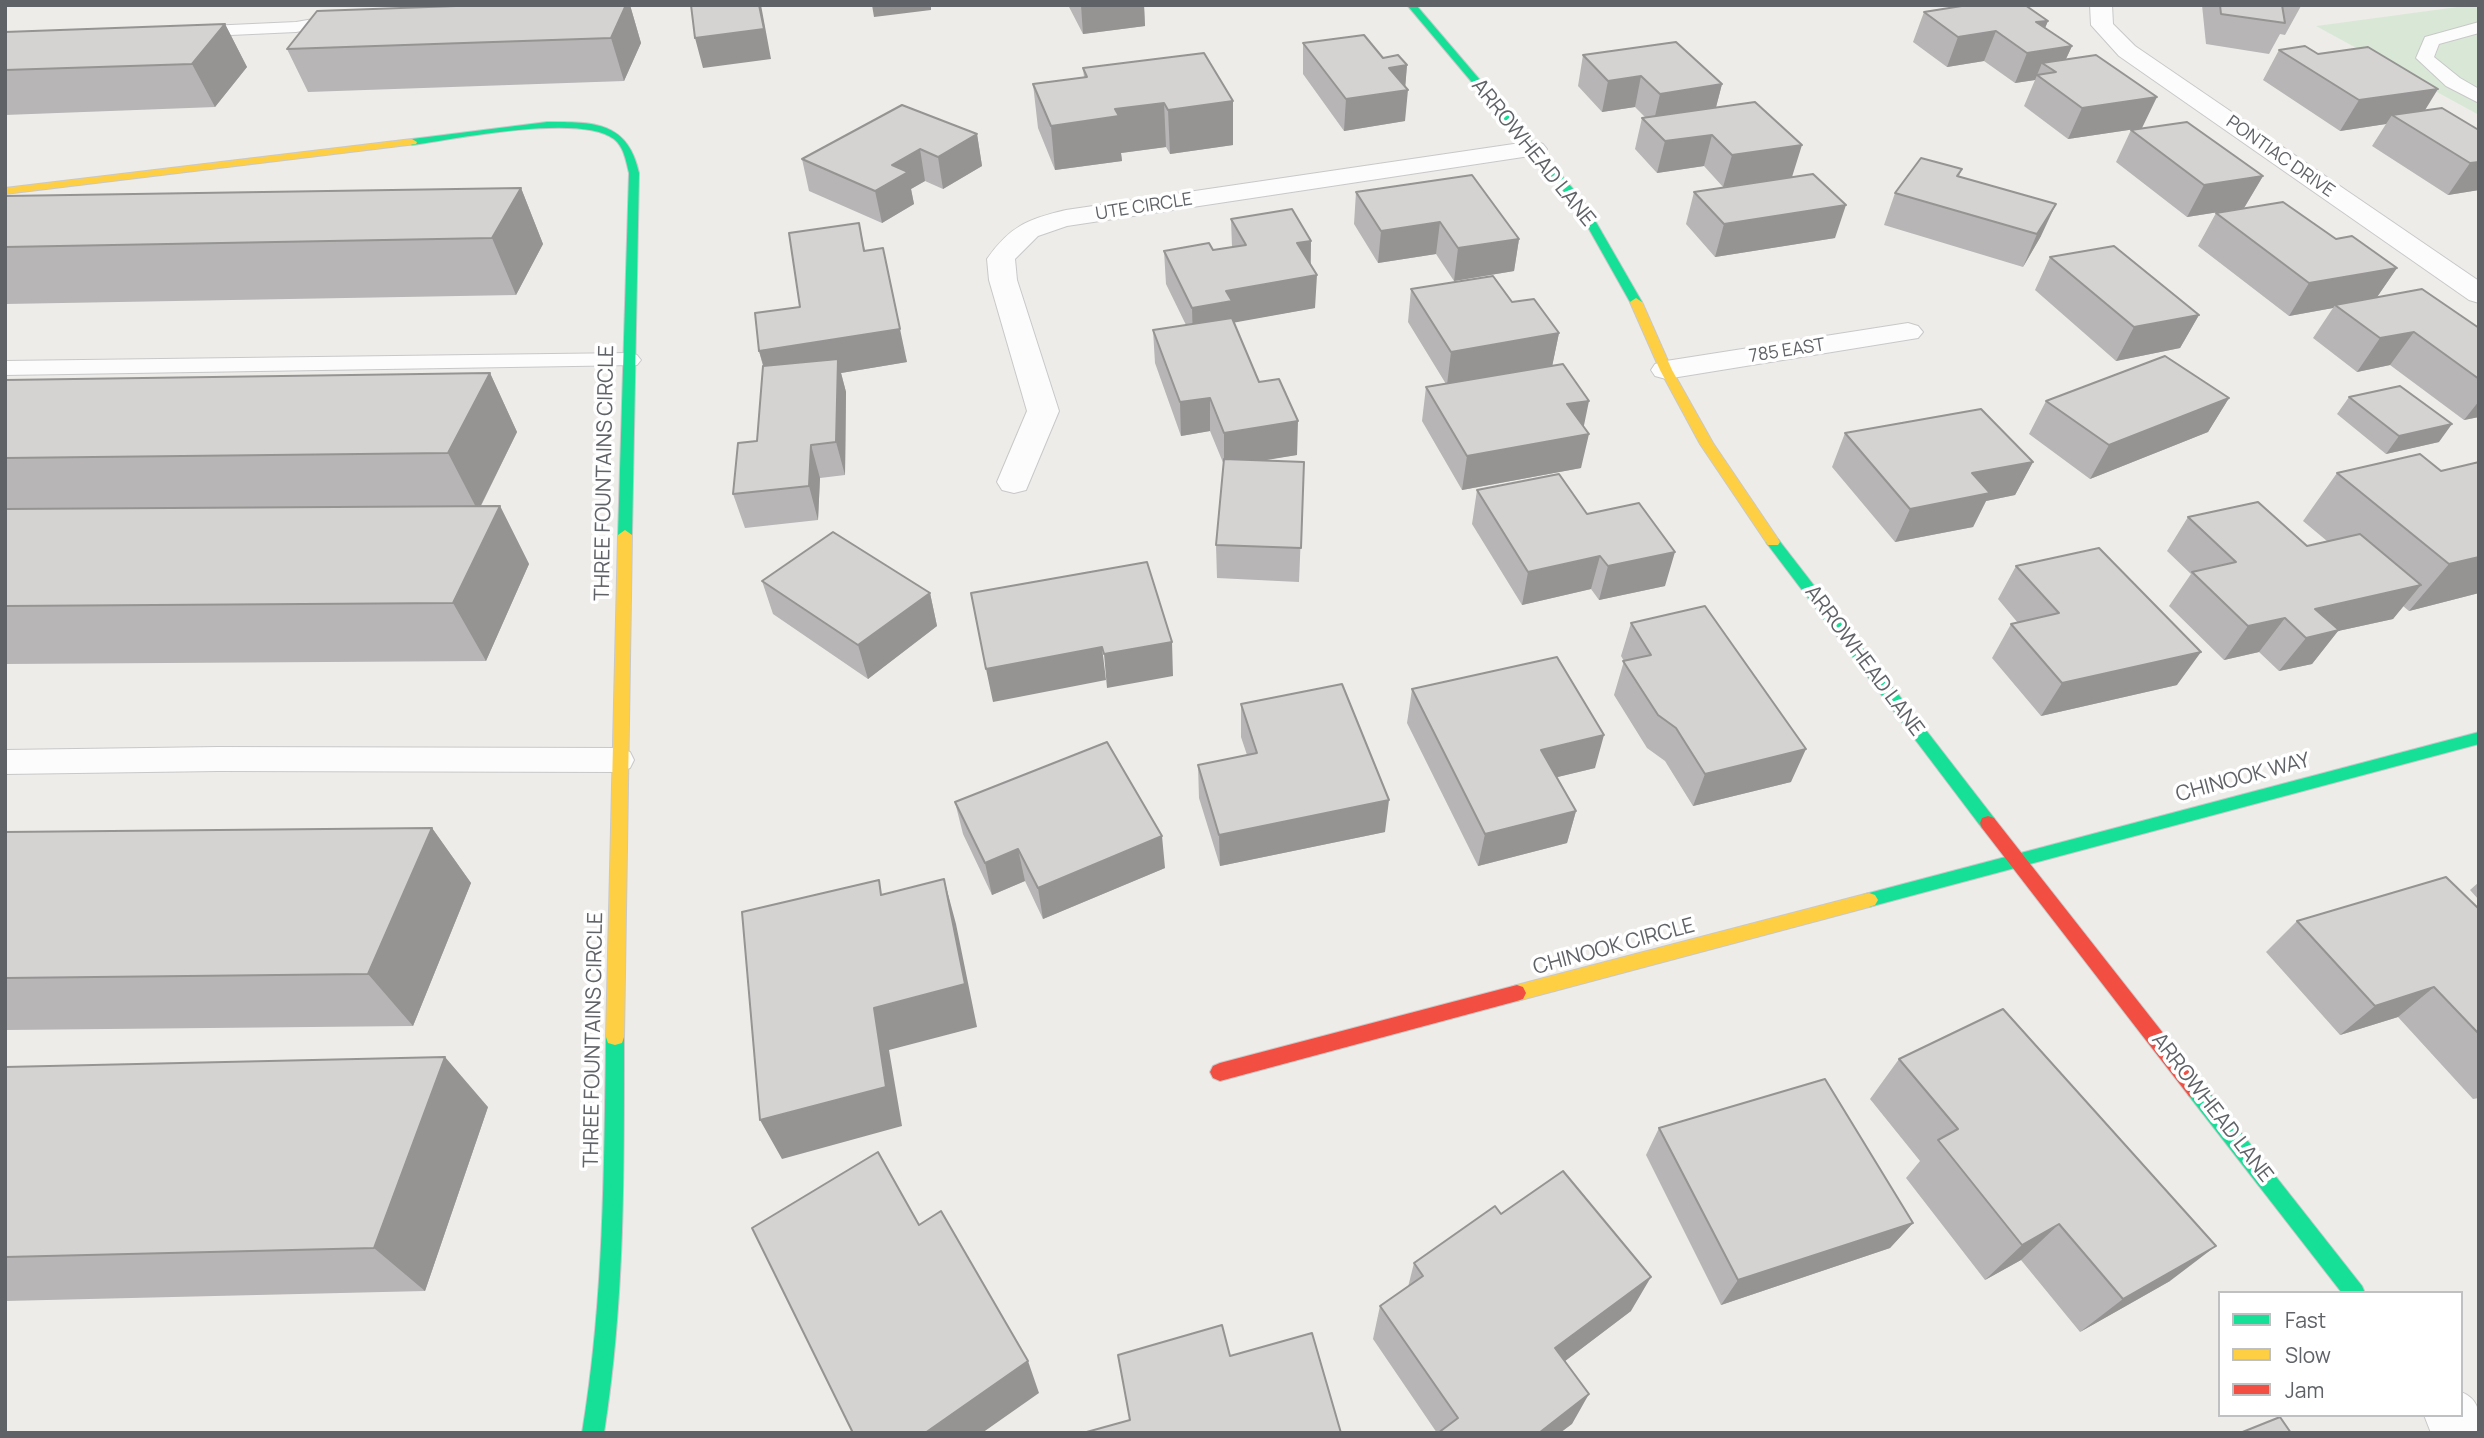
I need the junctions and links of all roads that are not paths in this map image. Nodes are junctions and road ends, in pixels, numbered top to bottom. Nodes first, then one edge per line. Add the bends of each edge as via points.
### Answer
1 (1411, 5) edge
2 (2101, 5) edge
3 (356, 17) edge
4 (2479, 27) edge
5 (172, 33) edge
6 (2479, 97) edge
7 (1534, 149) junction
8 (5, 191) edge
9 (2479, 294) edge
10 (1908, 332) dead end
11 (628, 360) junction
12 (5, 368) edge
13 (1667, 370) junction
14 (1014, 482) dead end
15 (2479, 738) edge
16 (619, 760) junction
17 (5, 762) edge
18 (2017, 859) junction
19 (1220, 1072) dead end
20 (2354, 1291) edge
21 (2452, 1417) edge
22 (593, 1433) edge
23 (2464, 1433) edge

1 - 7 street, ARROWHEAD LANE
2 - 9 street, PONTIAC DRIVE via 2102,25 2127,51
3 - 5 lane via 296,27
4 - 6 lane via 2431,41 2425,58
7 - 13 street, ARROWHEAD LANE via 1581,205 1643,314
7 - 14 street, UTE CIRCLE via 1066,218 1035,226 1017,237 1001,258 1003,280 1043,411
8 - 11 street, THREE FOUNTAINS CIRCLE via 524,128 600,128 625,142 633,161
10 - 13 street, 785 EAST
11 - 12 lane
11 - 16 street, THREE FOUNTAINS CIRCLE
13 - 18 street, ARROWHEAD LANE via 1707,444 1757,520
15 - 18 street, CHINOOK WAY
16 - 17 lane
16 - 22 street, THREE FOUNTAINS CIRCLE via 612,1247 603,1380
18 - 19 street, CHINOOK CIRCLE
18 - 20 street, ARROWHEAD LANE
21 - 23 street

